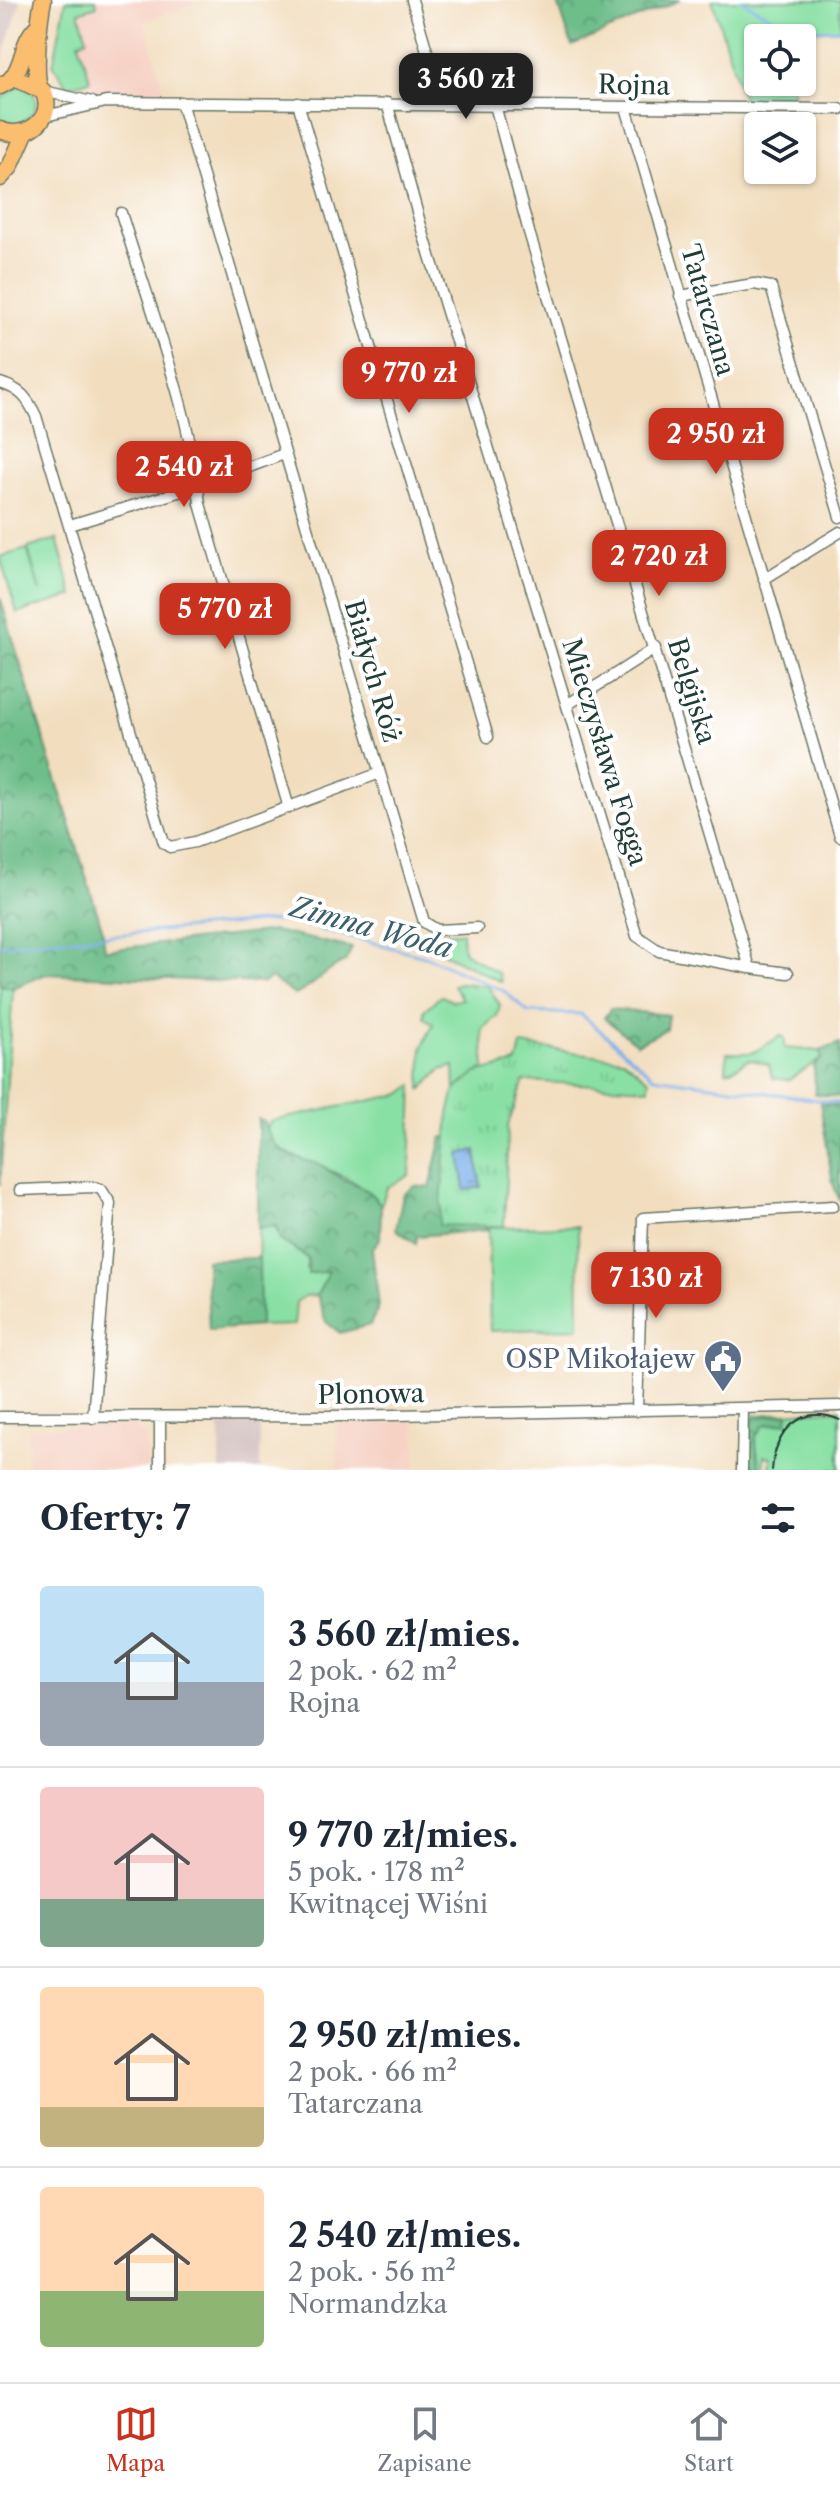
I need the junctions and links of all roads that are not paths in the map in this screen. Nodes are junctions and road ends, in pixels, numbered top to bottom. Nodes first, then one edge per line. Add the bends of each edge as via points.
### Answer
1 (43, 0) edge
2 (412, 0) edge
3 (37, 27) junction
4 (5, 83) edge
5 (41, 88) junction
6 (92, 102) junction
7 (181, 102) junction
8 (298, 103) junction
9 (387, 103) junction
10 (437, 104) junction
11 (495, 105) junction
12 (626, 107) junction
13 (840, 109) edge
14 (45, 116) junction
15 (0, 130) edge
16 (25, 133) junction
17 (0, 178) edge
18 (121, 213) dead end
19 (680, 296) junction
20 (0, 383) edge
21 (284, 454) junction
22 (198, 486) junction
23 (840, 517) edge
24 (70, 525) junction
25 (840, 532) edge
26 (764, 579) junction
27 (656, 648) junction
28 (567, 705) junction
29 (488, 737) dead end
30 (380, 773) junction
31 (835, 800) edge
32 (289, 808) junction
33 (840, 836) edge
34 (477, 928) dead end
35 (750, 968) junction
36 (788, 973) dead end
37 (20, 1190) dead end
38 (833, 1206) dead end
39 (840, 1406) edge
40 (743, 1408) junction
41 (637, 1411) junction
42 (0, 1417) edge
43 (93, 1418) junction
44 (160, 1418) junction
45 (160, 1470) edge
46 (742, 1470) edge

1 - 3 main road
2 - 10 street
3 - 4 main road via 26,40 19,68
3 - 5 main road
4 - 5 main road via 21,79
5 - 6 street, Rojna
5 - 14 main road
6 - 7 street, Rojna
6 - 14 street, Rojna
7 - 8 street, Rojna
7 - 21 street, Białych Róż
8 - 9 street, Rojna
8 - 29 street
9 - 10 street, Rojna
9 - 28 street, Mieczysława Fogga
10 - 11 street, Rojna
11 - 12 street, Rojna
11 - 27 street, Belgijska
12 - 13 street, Rojna
12 - 19 street, Tatarczana
14 - 16 main road
15 - 16 main road
16 - 17 main road
18 - 22 street via 169,367
19 - 23 street via 754,284 771,287
19 - 26 street, Tatarczana
20 - 24 street via 28,398
21 - 22 street
21 - 30 street, Białych Róż
22 - 24 street
22 - 32 street
24 - 32 street via 164,843 180,847
25 - 26 street
26 - 31 street, Tatarczana
27 - 28 street
27 - 35 street, Belgijska
28 - 35 street, Mieczysława Fogga via 637,936 651,948
30 - 32 street
30 - 34 street, Białych Róż via 424,922 437,930
31 - 33 street, Tatarczana
35 - 36 street
37 - 43 street via 93,1187 101,1189 110,1203
38 - 41 street via 647,1216 641,1222
39 - 40 street, Plonowa
40 - 41 street, Plonowa
40 - 46 street
41 - 44 street, Plonowa
42 - 43 street, Plonowa
43 - 44 street, Plonowa
44 - 45 street

